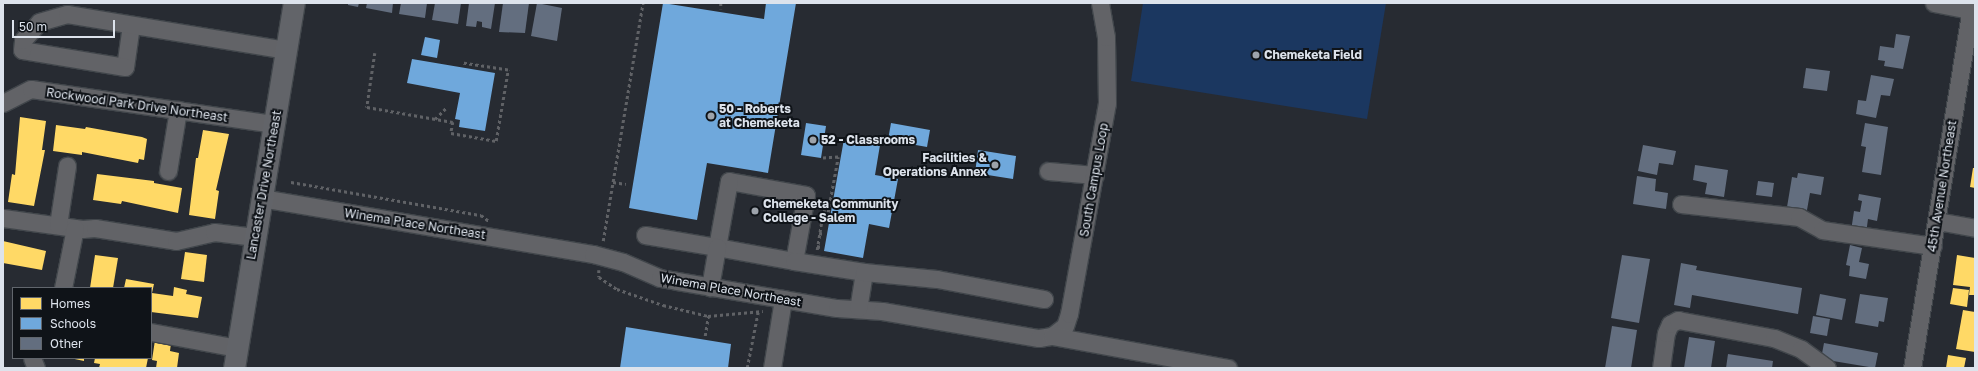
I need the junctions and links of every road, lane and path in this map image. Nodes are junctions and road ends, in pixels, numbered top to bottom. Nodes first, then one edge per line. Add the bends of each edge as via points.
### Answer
1 (294, 3) edge
2 (643, 3) edge
3 (721, 3) edge
4 (1100, 3) edge
5 (1934, 3) edge
6 (1972, 6) edge
7 (722, 9) dead end
8 (131, 25) junction
9 (287, 50) junction
10 (375, 53) dead end
11 (1970, 53) edge
12 (463, 63) dead end
13 (3, 103) edge
14 (447, 107) dead end
15 (178, 110) junction
16 (434, 119) junction
17 (274, 124) junction
18 (823, 158) dead end
19 (67, 166) dead end
20 (168, 171) dead end
21 (1048, 171) dead end
22 (1095, 175) junction
23 (614, 182) junction
24 (626, 184) dead end
25 (261, 198) junction
26 (1682, 204) dead end
27 (3, 218) edge
28 (1937, 221) junction
29 (66, 227) junction
30 (1975, 228) edge
31 (819, 233) junction
32 (824, 234) dead end
33 (645, 235) dead end
34 (255, 237) junction
35 (817, 246) junction
36 (1932, 246) junction
37 (717, 247) junction
38 (821, 247) dead end
39 (601, 256) junction
40 (794, 261) junction
41 (814, 264) junction
42 (864, 272) junction
43 (63, 287) edge
44 (710, 287) junction
45 (783, 299) junction
46 (1044, 299) dead end
47 (858, 308) junction
48 (766, 310) dead end
49 (758, 312) junction
50 (708, 316) junction
51 (152, 332) edge
52 (705, 336) dead end
53 (1046, 337) junction
54 (237, 348) junction
55 (234, 368) edge
56 (747, 368) edge
57 (772, 368) edge
58 (1228, 368) edge
59 (1661, 368) edge
60 (1825, 368) edge
61 (1912, 368) edge

1 - 9 main road, Lancaster Drive Northeast
2 - 23 path
3 - 7 path
4 - 22 street, South Campus Loop via 1106,37 1108,87
5 - 6 street
6 - 11 street, 45th Avenue Northeast
8 - 8 street via 125,67 22,50 23,40 38,22 67,14
8 - 9 street
9 - 17 main road, Lancaster Drive Northeast
10 - 16 path via 367,107
11 - 28 street, 45th Avenue Northeast
12 - 16 path via 508,70 496,141 451,133 453,122
13 - 15 street, Rockwood Park Drive Northeast via 31,89
14 - 16 path
15 - 17 street, Rockwood Park Drive Northeast
15 - 20 street
17 - 25 main road, Lancaster Drive Northeast
18 - 31 path via 838,157 828,212 823,211
19 - 29 street
21 - 22 street
22 - 53 street, South Campus Loop via 1069,314 1065,326
23 - 24 path
23 - 39 path
25 - 34 main road, Lancaster Drive Northeast
25 - 39 street, Winema Place Northeast
26 - 36 street via 1795,216 1822,230
27 - 29 street
28 - 30 street
28 - 36 street, 45th Avenue Northeast
29 - 34 street via 95,228 176,241 214,232
29 - 43 street
31 - 32 path
31 - 35 path
33 - 37 street
34 - 54 main road, Lancaster Drive Northeast
35 - 38 path
35 - 41 path
36 - 61 street, 45th Avenue Northeast
37 - 40 street
37 - 40 street via 729,181 806,195
37 - 44 street
39 - 44 street, Winema Place Northeast via 623,262 660,278
39 - 50 path via 599,276 617,289 642,299
40 - 41 street
41 - 42 street
42 - 46 street via 937,279
42 - 47 street
44 - 45 street, Winema Place Northeast
45 - 47 street, Winema Place Northeast via 837,308
45 - 57 street
47 - 53 street, Winema Place Northeast
48 - 49 path
49 - 50 path
49 - 56 path
50 - 52 path
51 - 54 street
53 - 58 street, Winema Place Northeast
54 - 55 main road, Lancaster Drive Northeast
59 - 60 street via 1666,333 1670,324 1678,320 1774,338 1801,349

